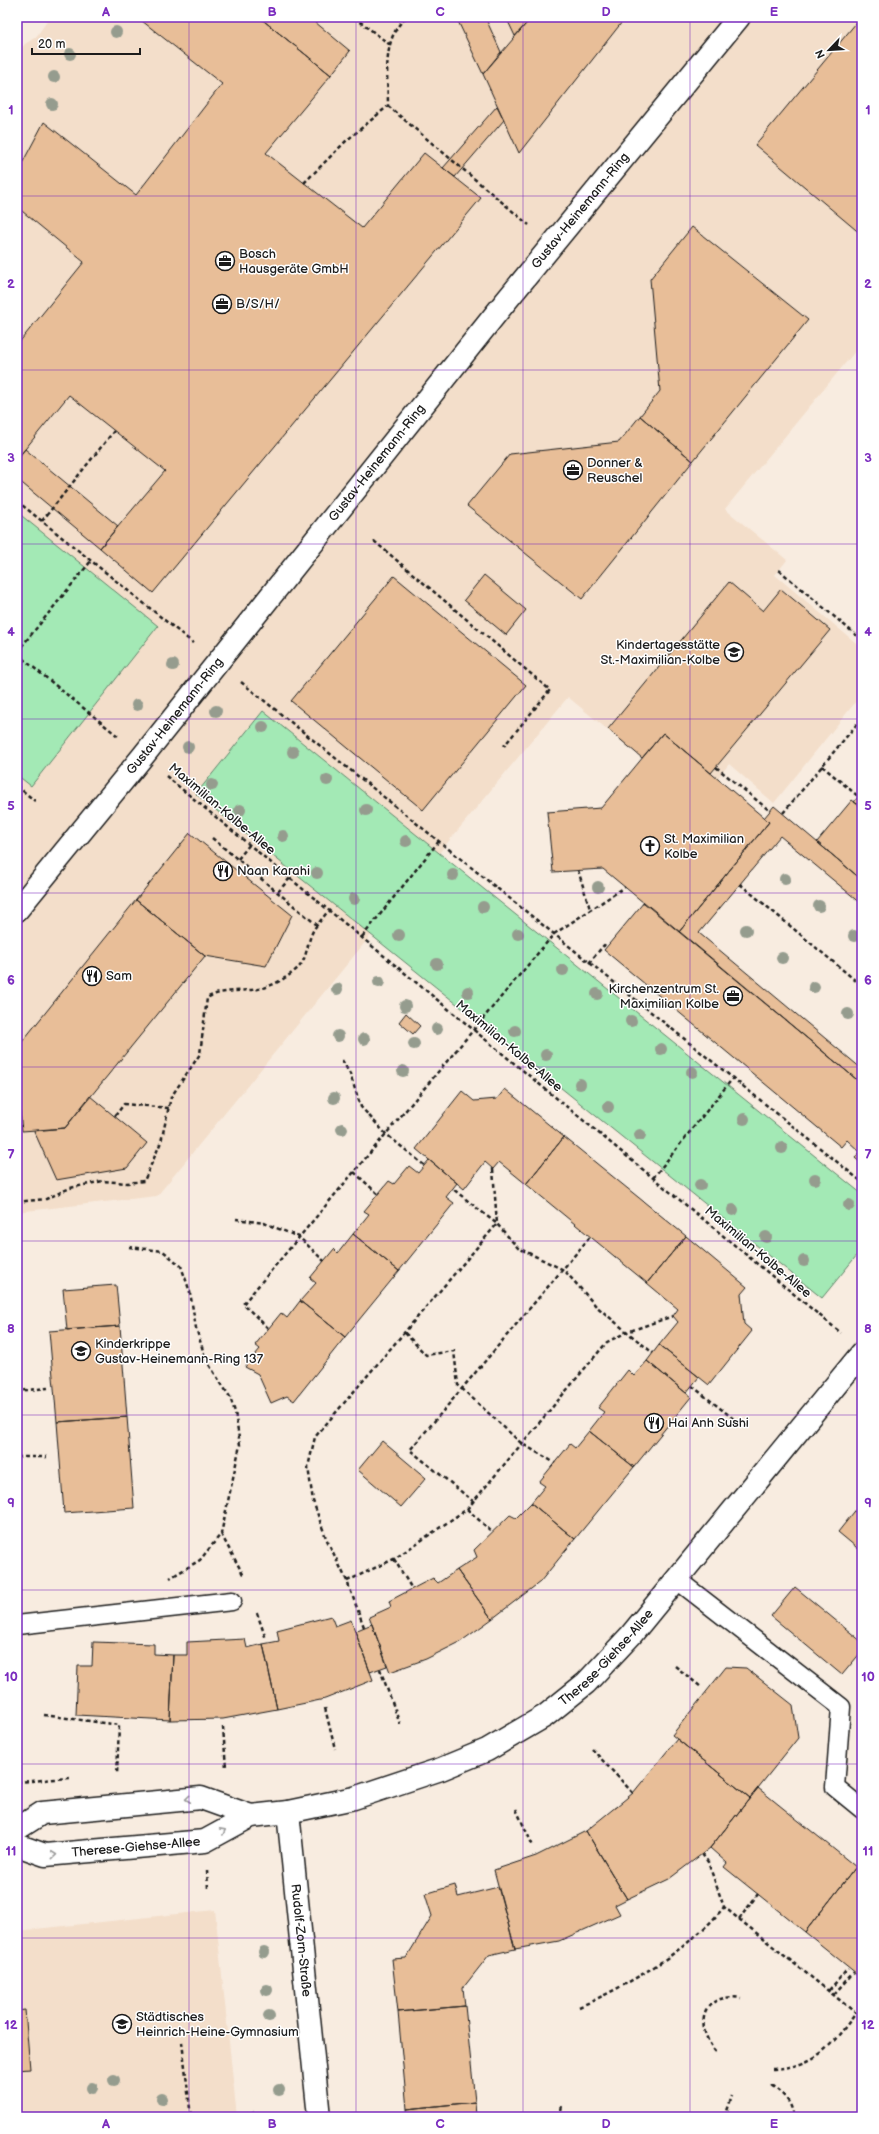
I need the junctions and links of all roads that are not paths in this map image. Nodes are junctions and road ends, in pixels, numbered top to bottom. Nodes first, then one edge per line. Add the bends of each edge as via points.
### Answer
1 (740, 17) edge
2 (17, 910) edge
3 (862, 1353) edge
4 (676, 1579) junction
5 (232, 1601) dead end
6 (17, 1625) edge
7 (862, 1809) edge
8 (288, 1812) junction
9 (251, 1816) junction
10 (17, 1829) edge
11 (17, 1845) edge
12 (319, 2117) edge

1 - 2 street, Gustav-Heinemann-Ring via 502,306
3 - 4 street, Therese-Giehse-Allee
4 - 7 lane via 841,1707 835,1787
4 - 8 street, Therese-Giehse-Allee via 586,1683 545,1716 487,1750 441,1769 354,1798
5 - 6 lane
8 - 9 street, Therese-Giehse-Allee
8 - 12 street, Rudolf-Zorn-Straße
9 -> 10 street, Therese-Giehse-Allee via 201,1798 42,1813
11 -> 9 street, Therese-Giehse-Allee via 45,1855 204,1841

